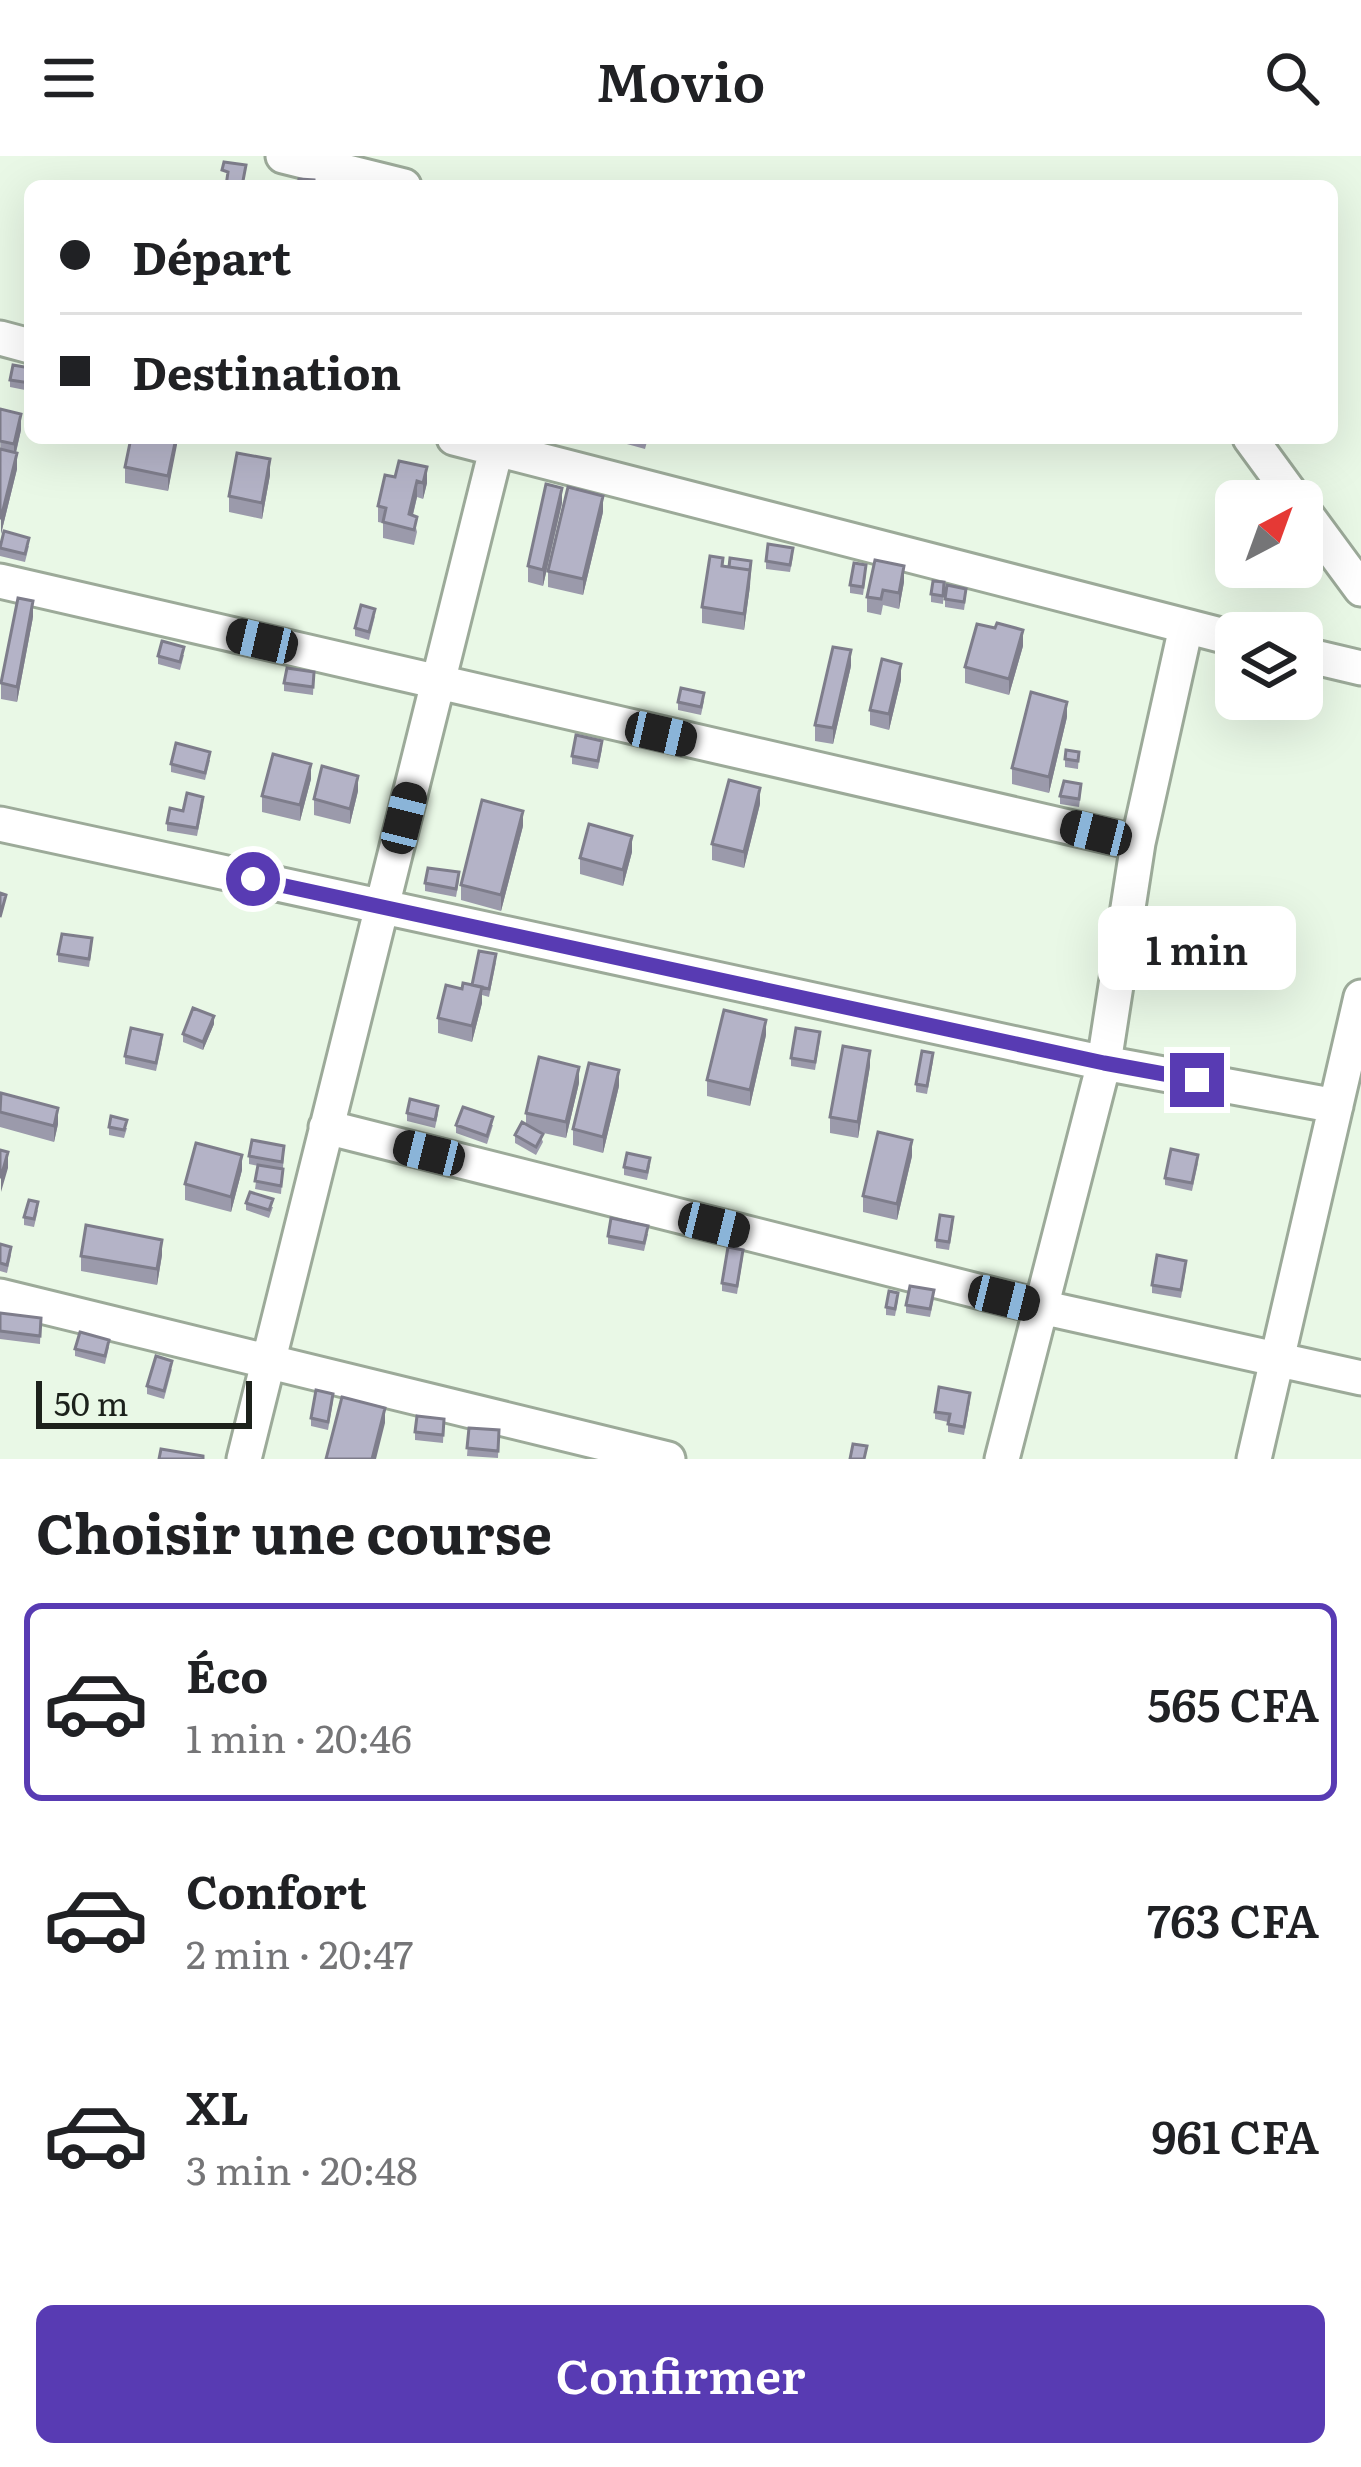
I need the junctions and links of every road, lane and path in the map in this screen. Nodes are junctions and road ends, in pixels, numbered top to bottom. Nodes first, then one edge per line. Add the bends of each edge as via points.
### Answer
1 (294, 157) edge
2 (381, 180) edge
3 (498, 444) edge
4 (502, 444) edge
5 (1254, 444) edge
6 (1281, 480) edge
7 (1323, 537) edge
8 (0, 581) edge
9 (1361, 589) edge
10 (1186, 627) junction
11 (1215, 634) edge
12 (1323, 659) edge
13 (1361, 668) edge
14 (437, 681) junction
15 (0, 824) edge
16 (1138, 843) junction
17 (382, 907) junction
18 (1361, 997) edge
19 (1104, 1063) junction
20 (1336, 1106) junction
21 (326, 1126) junction
22 (0, 1296) edge
23 (1041, 1307) junction
24 (1277, 1359) junction
25 (268, 1363) junction
26 (1361, 1378) edge
27 (244, 1459) edge
28 (668, 1459) edge
29 (1002, 1459) edge
30 (1254, 1459) edge

1 - 2 street
3 - 14 street
4 - 10 street
5 - 6 street
7 - 9 street
8 - 14 street
10 - 11 street
10 - 16 street
12 - 13 street
14 - 16 street
14 - 17 street
15 - 17 street
16 - 19 street
17 - 19 street
17 - 21 street
18 - 20 street
19 - 20 street
19 - 23 street
20 - 24 street
21 - 23 street
21 - 25 street
22 - 25 street
23 - 24 street
23 - 29 street
24 - 26 street
24 - 30 street
25 - 27 street
25 - 28 street

